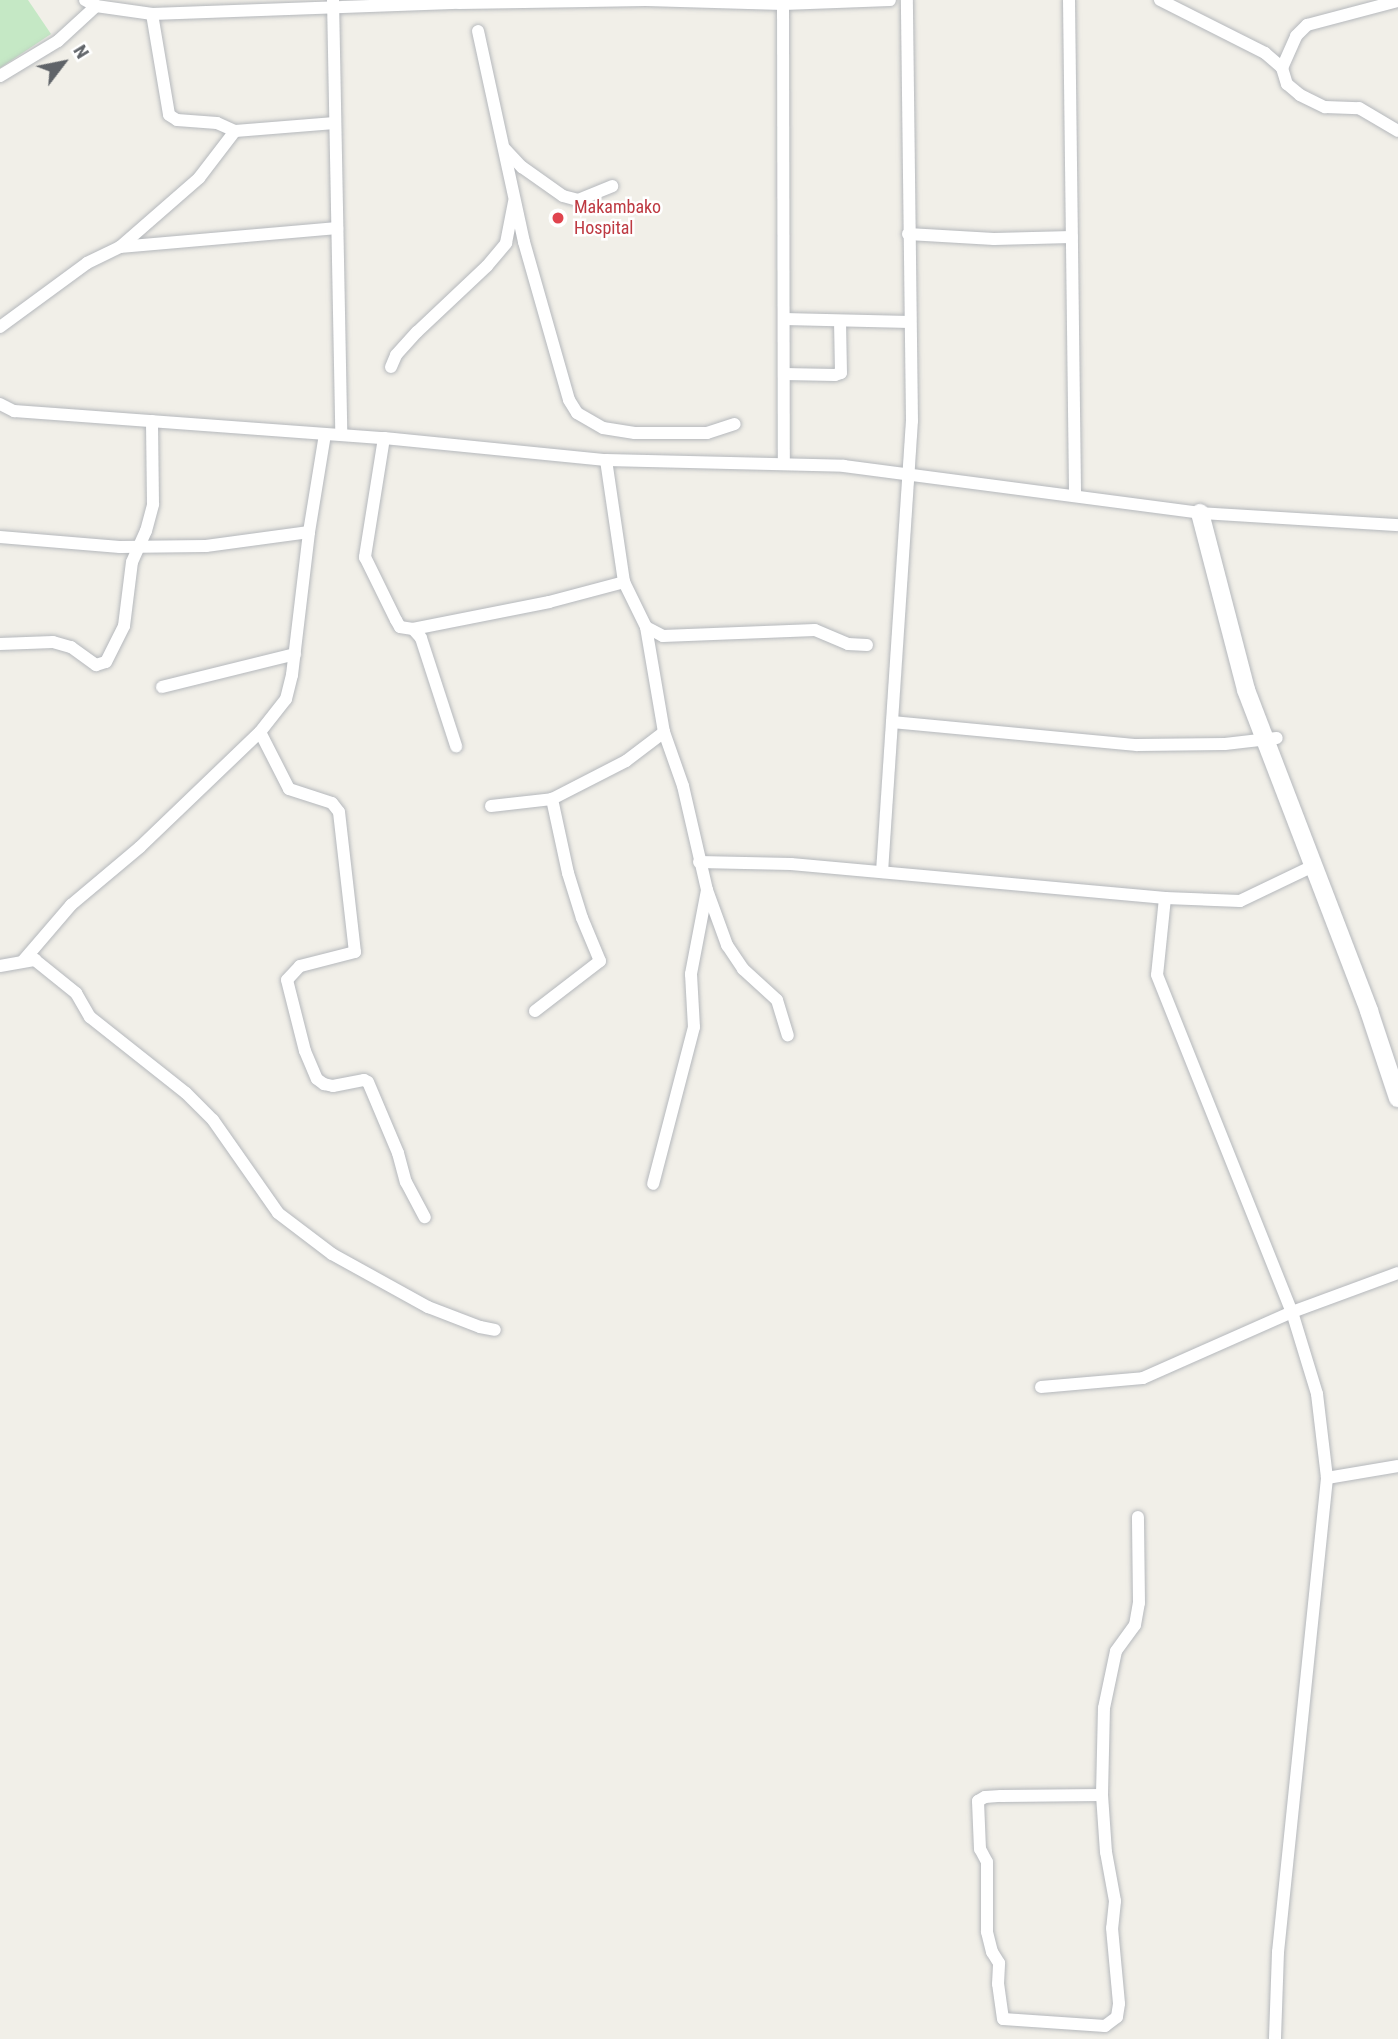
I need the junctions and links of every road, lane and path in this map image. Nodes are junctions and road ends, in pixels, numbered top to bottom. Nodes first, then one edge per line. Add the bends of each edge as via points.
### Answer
1 (646, 0) edge
2 (890, 0) edge
3 (907, 0) edge
4 (1069, 0) edge
5 (1160, 0) edge
6 (458, 1) edge
7 (1398, 1) edge
8 (90, 2) edge
9 (783, 2) edge
10 (333, 3) edge
11 (152, 14) junction
12 (478, 31) dead end
13 (1282, 68) junction
14 (0, 76) edge
15 (335, 123) junction
16 (235, 131) junction
17 (1398, 131) edge
18 (505, 149) junction
19 (612, 186) dead end
20 (516, 195) junction
21 (337, 228) junction
22 (908, 234) junction
23 (1072, 237) junction
24 (120, 247) junction
25 (783, 319) junction
26 (840, 321) junction
27 (910, 321) junction
28 (0, 327) edge
29 (391, 367) dead end
30 (784, 374) junction
31 (0, 404) edge
32 (152, 421) junction
33 (735, 424) dead end
34 (325, 434) junction
35 (341, 435) junction
36 (384, 438) junction
37 (606, 460) junction
38 (784, 463) junction
39 (909, 475) junction
40 (1075, 496) junction
41 (1200, 513) junction
42 (1398, 524) edge
43 (309, 531) junction
44 (0, 537) edge
45 (138, 545) junction
46 (624, 582) junction
47 (646, 627) junction
48 (413, 629) junction
49 (0, 644) edge
50 (867, 645) dead end
51 (295, 654) junction
52 (162, 687) dead end
53 (892, 722) junction
54 (260, 732) junction
55 (664, 732) junction
56 (1271, 739) junction
57 (456, 746) dead end
58 (552, 799) junction
59 (491, 806) dead end
60 (699, 862) junction
61 (1313, 866) junction
62 (882, 872) junction
63 (707, 890) junction
64 (1165, 898) junction
65 (23, 961) junction
66 (0, 966) edge
67 (535, 1011) dead end
68 (788, 1035) dead end
69 (1398, 1098) edge
70 (653, 1184) dead end
71 (425, 1217) dead end
72 (1398, 1273) edge
73 (1292, 1312) junction
74 (495, 1330) dead end
75 (1041, 1387) dead end
76 (1398, 1466) edge
77 (1327, 1478) junction
78 (1138, 1517) dead end
79 (1102, 1796) junction
80 (1275, 2039) edge

1 - 6 street
1 - 9 street
2 - 9 street
3 - 22 street
4 - 23 street
5 - 13 street via 1265,53
6 - 10 street
7 - 13 street via 1307,25 1296,36
8 - 11 street
8 - 14 street via 58,41
9 - 25 street
10 - 11 street
10 - 15 street
11 - 16 street via 169,115 177,120 217,123
12 - 18 street
13 - 17 street via 1287,84 1300,95 1325,107 1359,108
15 - 16 street
15 - 21 street
16 - 24 street via 199,177
18 - 19 street via 563,196 578,200
18 - 20 street
20 - 29 street via 506,243 417,332
20 - 33 street via 547,328 577,413 603,428 635,433 708,433
21 - 24 street
21 - 35 street
22 - 23 street
22 - 27 street
23 - 40 street
24 - 28 street via 87,263
25 - 26 street
25 - 30 street
26 - 27 street
26 - 30 street via 841,373
27 - 39 street
30 - 38 street
31 - 32 street via 14,411
32 - 34 street
32 - 45 street via 153,504
34 - 35 street
34 - 43 street
35 - 36 street
36 - 37 street
36 - 48 street via 365,557 400,627
37 - 38 street
37 - 46 street
38 - 39 street
39 - 40 street
39 - 53 street
40 - 41 street
41 - 42 street
41 - 56 street via 1246,690
43 - 45 street via 206,546
43 - 51 street
44 - 45 street
45 - 49 street via 124,626 106,662 96,665 71,647 53,642
46 - 47 street
46 - 48 street
47 - 50 street via 663,636 815,630 848,644
47 - 55 street
48 - 57 street via 421,638
51 - 52 street
51 - 54 street via 286,699
53 - 56 street via 1137,745
53 - 62 street
54 - 65 street via 141,847 71,905
54 - 71 street via 289,789 332,803 339,812 355,952 300,966 287,980 304,1051 324,1084 368,1082 406,1182
55 - 58 street via 626,761
55 - 60 street via 683,786
56 - 61 street
58 - 59 street
58 - 67 street via 568,873 600,961
60 - 62 street
60 - 63 street
61 - 64 street via 1240,901
61 - 69 street
62 - 64 street
63 - 68 street via 727,945 743,969 777,1000
63 - 70 street via 691,974 694,1027
64 - 73 street via 1157,975
65 - 66 street
65 - 74 street via 35,960 76,993 90,1017 187,1093 213,1120 278,1213 300,1231 368,1276 428,1307
72 - 73 street
73 - 75 street via 1143,1378
73 - 77 street via 1317,1394
76 - 77 street
77 - 80 street via 1278,1952
78 - 79 street via 1139,1603 1135,1625 1116,1651 1104,1708
79 - 79 street via 1000,1796 978,1801 980,1849 988,1862 987,1932 999,1963 1003,2019 1105,2025 1117,2017 1115,1901

